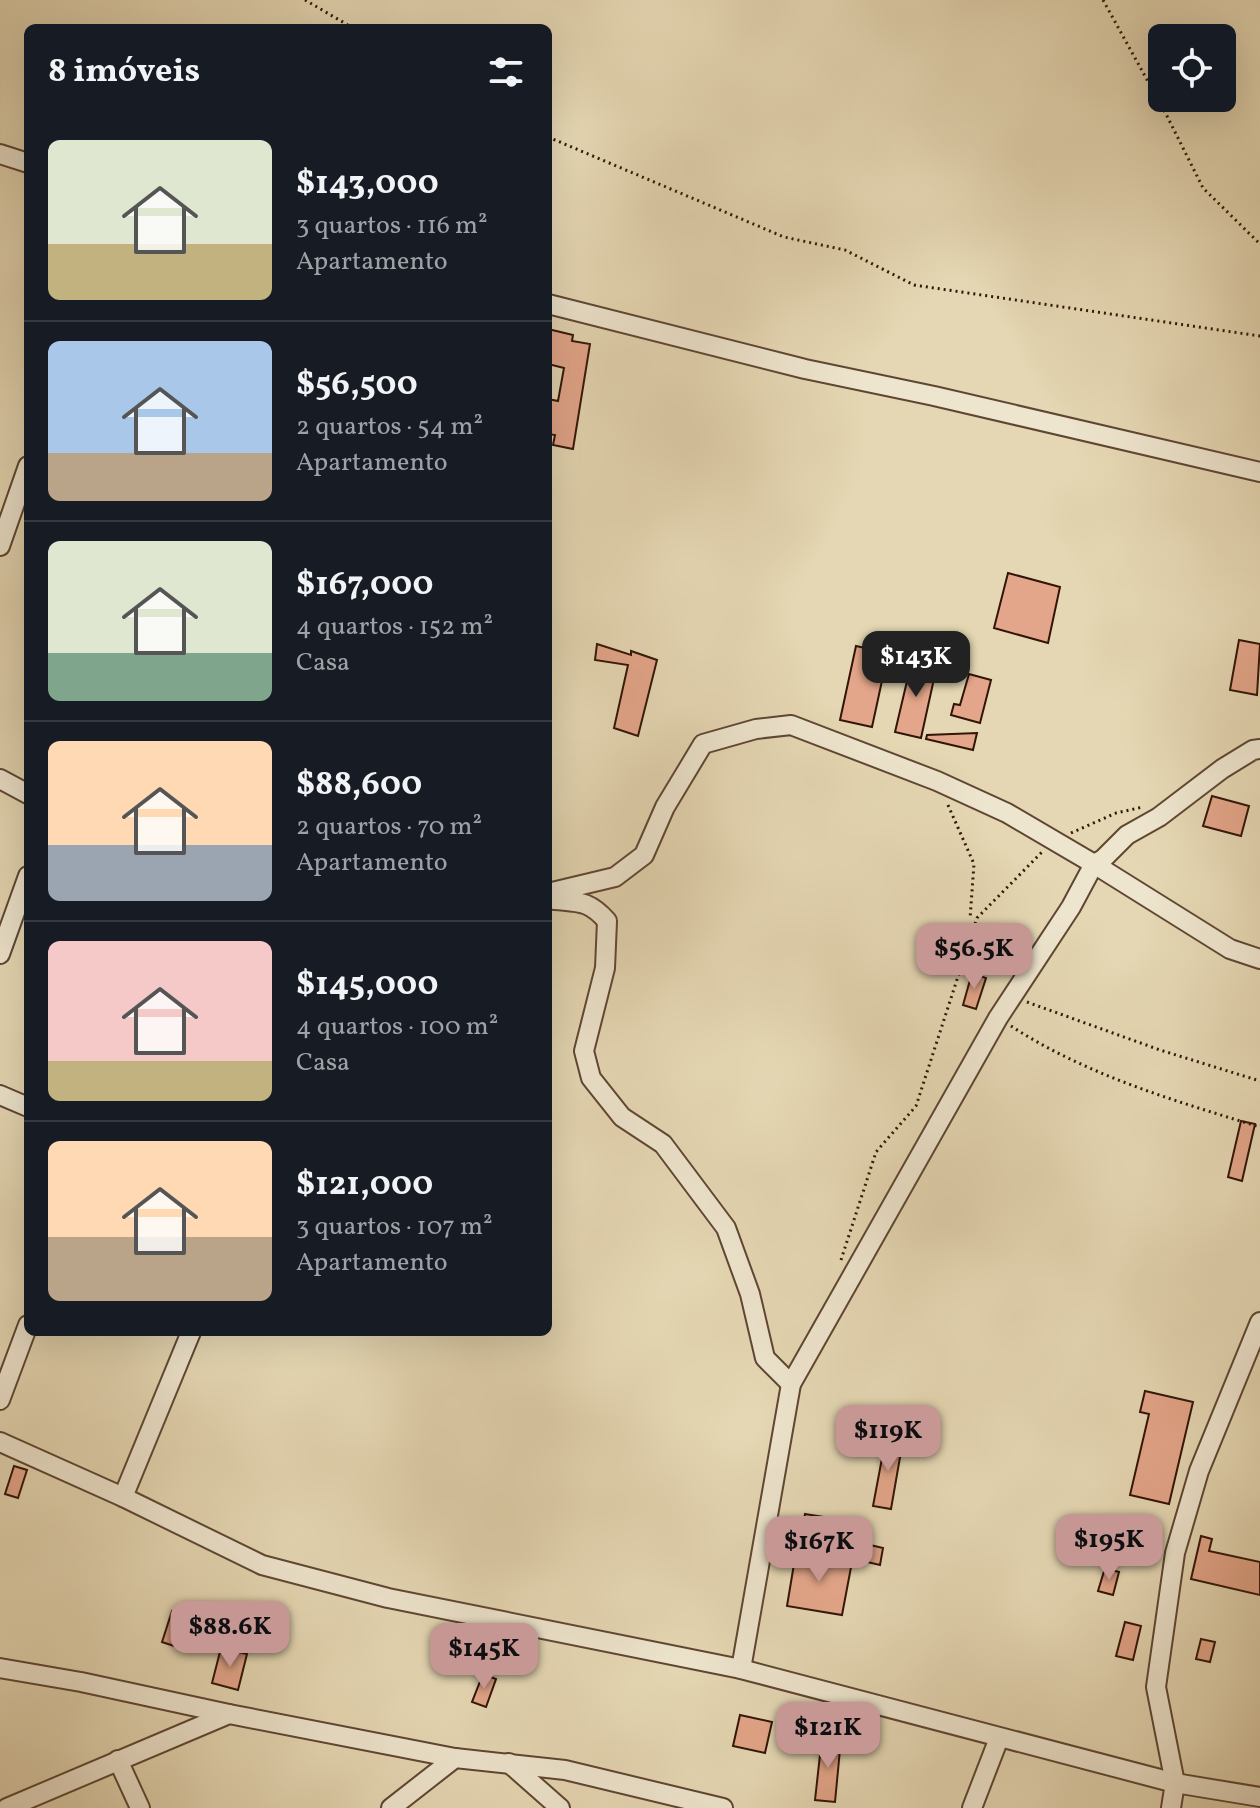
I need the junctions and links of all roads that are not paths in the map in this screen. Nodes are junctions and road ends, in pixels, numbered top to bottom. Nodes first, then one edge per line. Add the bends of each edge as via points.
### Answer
1 (0, 154) edge
2 (24, 162) edge
3 (552, 305) edge
4 (1260, 472) edge
5 (24, 478) edge
6 (0, 546) edge
7 (1260, 749) edge
8 (0, 779) edge
9 (24, 792) edge
10 (1094, 864) junction
11 (24, 887) edge
12 (552, 895) edge
13 (552, 897) edge
14 (0, 954) edge
15 (1260, 959) edge
16 (0, 1095) edge
17 (24, 1105) edge
18 (1260, 1322) edge
19 (24, 1336) edge
20 (189, 1336) edge
21 (791, 1384) junction
22 (0, 1400) edge
23 (3, 1446) edge
24 (123, 1497) junction
25 (0, 1668) edge
26 (741, 1669) junction
27 (229, 1714) junction
28 (999, 1738) junction
29 (455, 1758) junction
30 (118, 1760) junction
31 (509, 1763) junction
32 (1175, 1783) junction
33 (1260, 1797) edge
34 (7, 1808) edge
35 (140, 1808) edge
36 (391, 1808) edge
37 (560, 1808) edge
38 (723, 1808) edge
39 (972, 1808) edge
40 (1171, 1808) edge

1 - 2 street
3 - 4 street via 805,369
5 - 6 street
7 - 10 street via 1222,769
8 - 9 street
10 - 12 street via 1007,813 791,725 703,744 644,855 615,877
10 - 15 street via 1230,949
10 - 21 street via 998,1018
11 - 14 street
13 - 21 street via 582,901 607,921 605,968 584,1051 591,1078 622,1117 663,1144 726,1228 750,1294 765,1358
16 - 17 street
18 - 32 street via 1199,1471 1175,1553 1156,1687
19 - 22 street
20 - 24 street
21 - 26 street
23 - 24 street
24 - 26 street via 262,1565 388,1598
25 - 27 street
26 - 28 street
27 - 29 street
27 - 30 street
28 - 32 street
28 - 39 street
29 - 31 street
29 - 36 street
30 - 34 street
30 - 35 street
31 - 37 street
31 - 38 street via 565,1770
32 - 33 street
32 - 40 street

